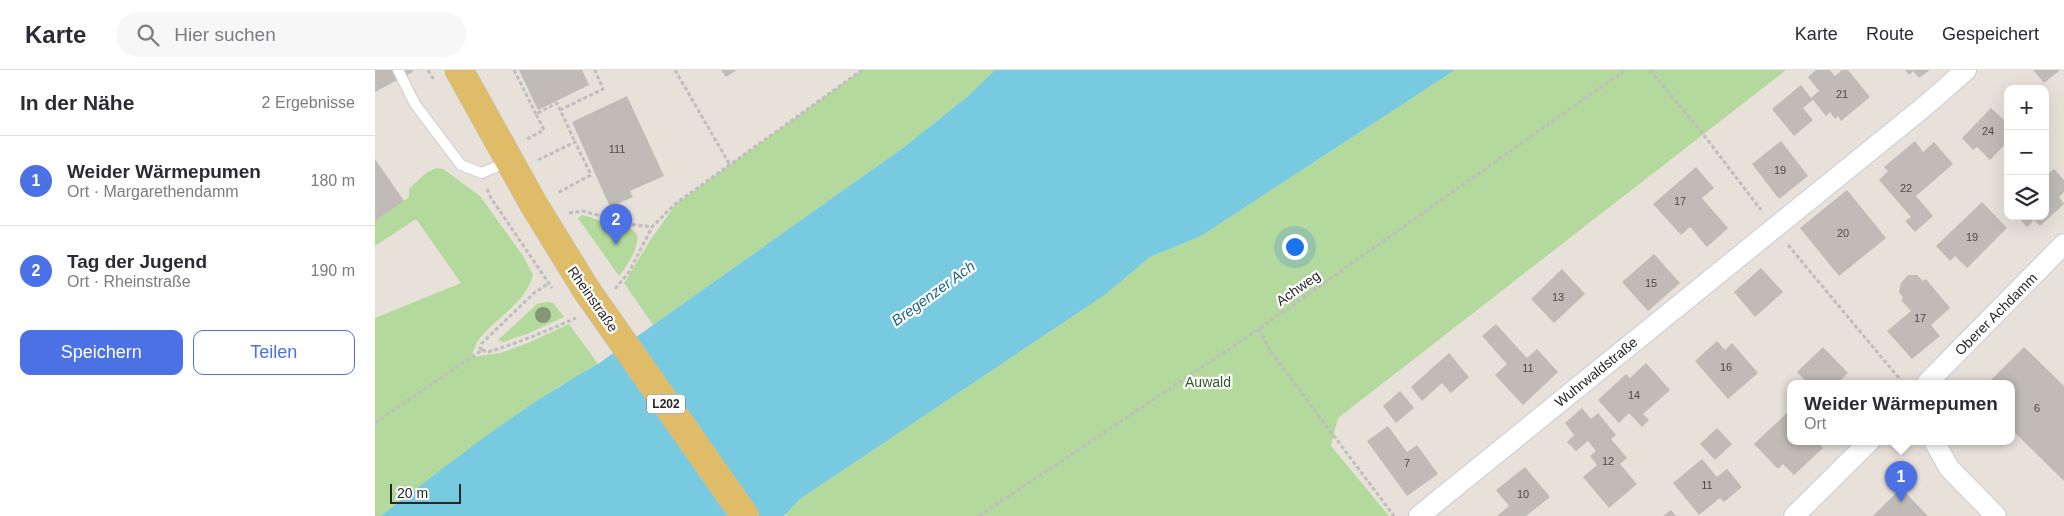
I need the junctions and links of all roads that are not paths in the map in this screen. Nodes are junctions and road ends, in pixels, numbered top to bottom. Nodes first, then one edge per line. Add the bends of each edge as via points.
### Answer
1 (399, 70) edge
2 (459, 70) edge
3 (1967, 70) edge
4 (509, 161) junction
5 (2064, 244) edge
6 (1930, 380) edge
7 (1866, 445) edge
8 (1935, 445) edge
9 (745, 516) edge
10 (1419, 516) edge
11 (1794, 516) edge
12 (1997, 516) edge

1 - 4 lane via 415,104 461,165 482,173
2 - 4 main road, Rheinstraße / L202
3 - 10 street, Wuhrwaldstraße
4 - 9 main road, Rheinstraße / L202, bridge via 587,291
5 - 6 street, Oberer Achdamm
7 - 11 street
8 - 12 street via 1949,468

